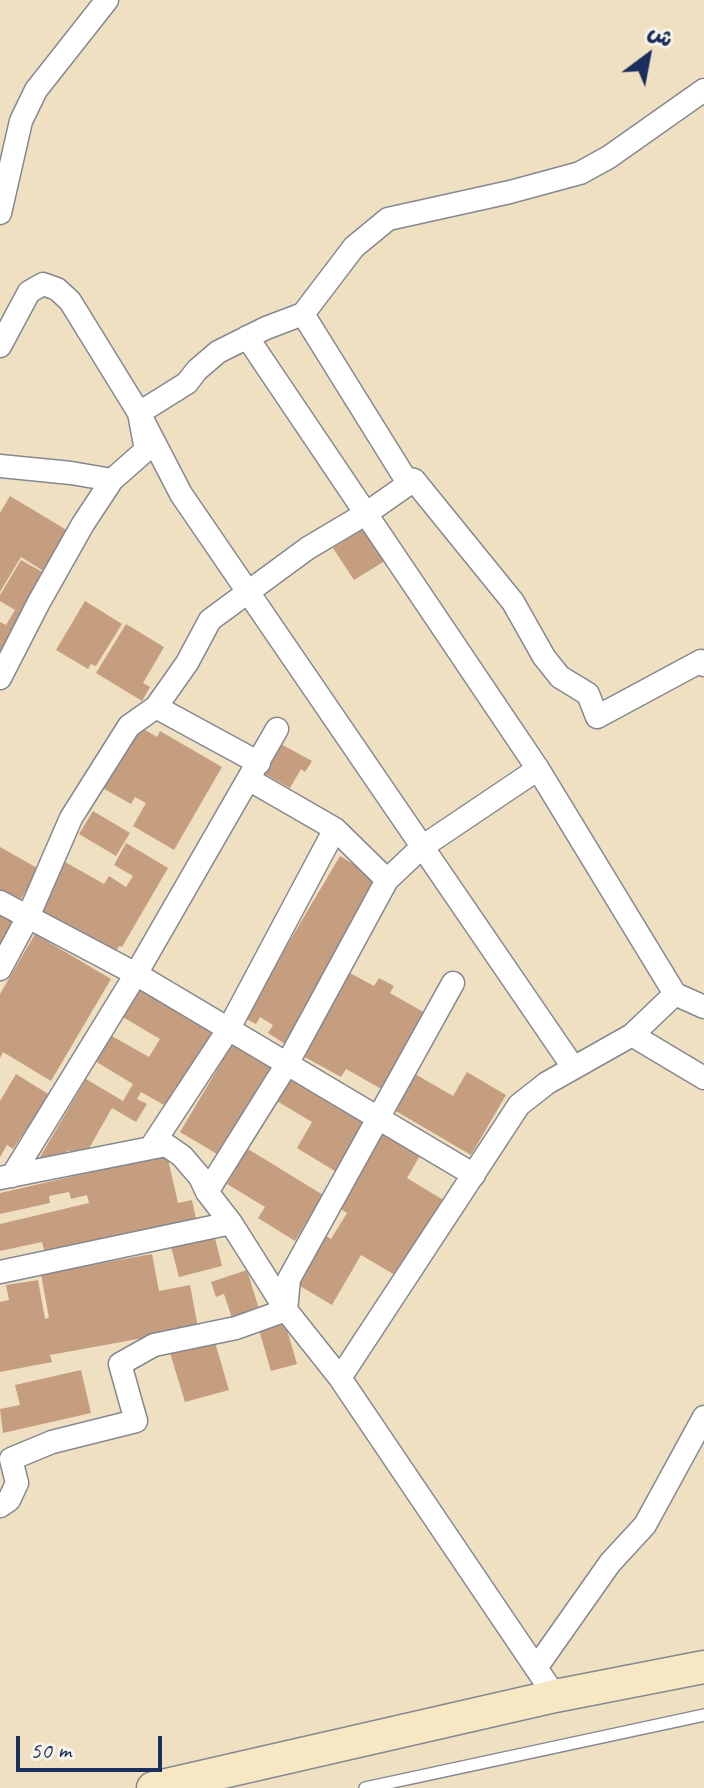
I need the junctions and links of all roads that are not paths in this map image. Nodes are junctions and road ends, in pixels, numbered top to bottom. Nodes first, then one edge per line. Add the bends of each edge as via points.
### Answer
1 (107, 0) edge
2 (704, 90) edge
3 (0, 213) edge
4 (303, 314) junction
5 (247, 337) junction
6 (0, 346) edge
7 (139, 413) junction
8 (0, 466) edge
9 (112, 480) junction
10 (414, 480) junction
11 (367, 513) junction
12 (248, 592) junction
13 (704, 665) edge
14 (0, 678) edge
15 (156, 707) junction
16 (277, 729) dead end
17 (538, 769) junction
18 (255, 771) junction
19 (335, 829) junction
20 (422, 847) junction
21 (387, 880) junction
22 (0, 902) edge
23 (28, 917) junction
24 (0, 969) edge
25 (136, 974) junction
26 (453, 983) dead end
27 (675, 994) junction
28 (704, 1007) edge
29 (228, 1030) junction
30 (632, 1035) junction
31 (287, 1064) junction
32 (573, 1067) junction
33 (704, 1078) edge
34 (378, 1119) junction
35 (151, 1147) junction
36 (474, 1175) junction
37 (6, 1177) edge
38 (207, 1192) junction
39 (231, 1223) junction
40 (0, 1272) edge
41 (286, 1310) junction
42 (340, 1378) junction
43 (704, 1417) edge
44 (6, 1449) edge
45 (0, 1506) edge
46 (704, 1667) edge
47 (536, 1668) junction
48 (555, 1696) junction
49 (704, 1715) edge
50 (153, 1788) edge
51 (365, 1788) edge

1 - 3 street via 36,90 21,121
2 - 4 street via 580,173 388,219 354,247
4 - 5 street
4 - 10 street via 405,478
5 - 7 street via 218,352 187,383
5 - 11 street
6 - 7 street via 29,292 43,284 57,289 70,301
7 - 9 street via 146,450
7 - 12 street via 181,494
8 - 9 street
9 - 14 street
10 - 11 street
10 - 13 street via 513,602 560,677 588,694 597,717 701,661
11 - 12 street
11 - 17 street
12 - 15 street via 210,620
12 - 20 street
15 - 18 street
15 - 23 street via 129,726 71,818
16 - 18 street
17 - 20 street
17 - 27 street
18 - 19 street
18 - 25 street
19 - 21 street
19 - 29 street
20 - 21 street
20 - 32 street
21 - 31 street
22 - 23 street
23 - 24 street
23 - 25 street
25 - 29 street
25 - 37 street
26 - 34 street
27 - 28 street
27 - 30 street
29 - 31 street
29 - 35 street
30 - 32 street
30 - 33 street
31 - 34 street
31 - 38 street
32 - 36 street via 519,1105
34 - 36 street
34 - 41 street via 289,1279
35 - 37 street
35 - 38 street via 166,1145 182,1156
36 - 42 street
38 - 39 street
39 - 40 street
39 - 41 street
41 - 42 street
41 - 44 street via 236,1328 154,1345 120,1364 136,1421
42 - 47 street
43 - 47 street via 645,1525 610,1563
44 - 45 street via 17,1483
46 - 48 street
47 - 48 street
48 - 50 street
49 - 51 lane

